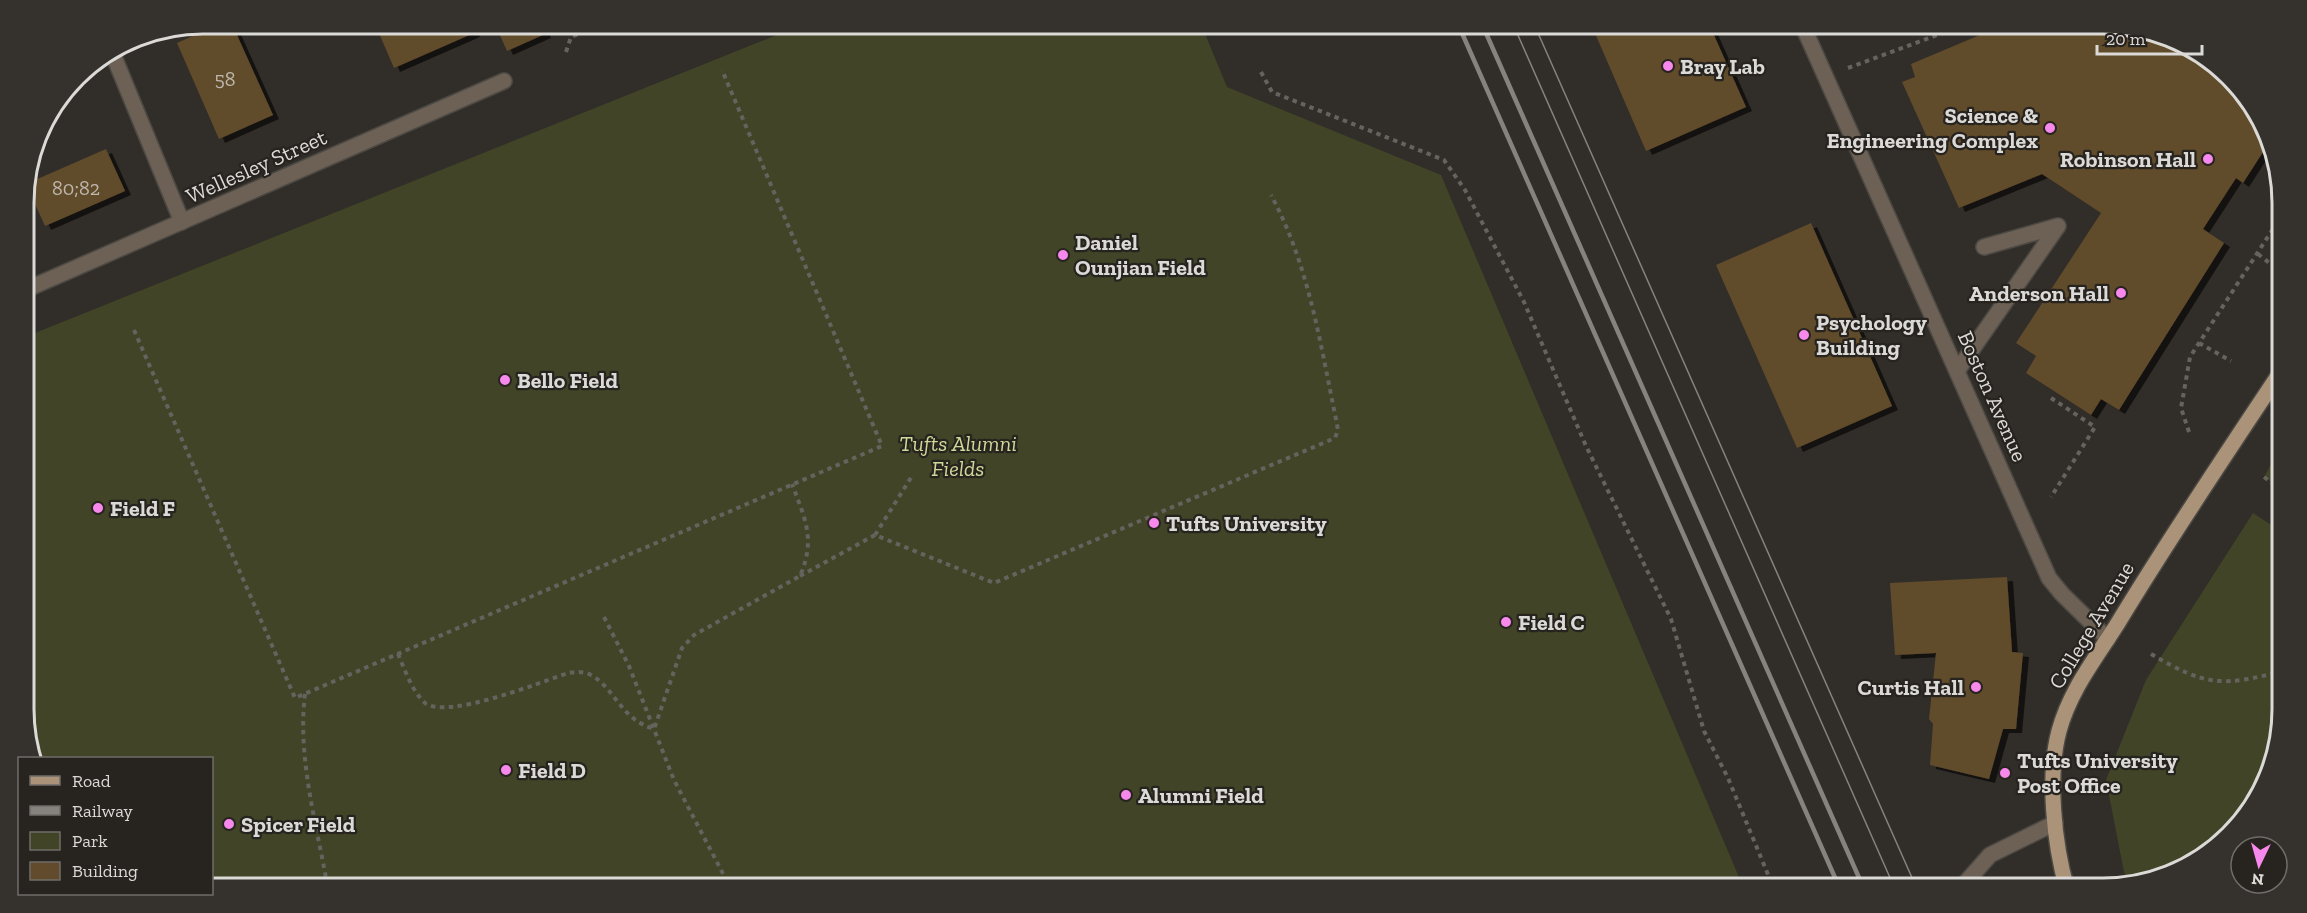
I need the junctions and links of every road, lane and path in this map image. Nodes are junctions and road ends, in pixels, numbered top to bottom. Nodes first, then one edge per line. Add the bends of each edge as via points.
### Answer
1 (1806, 34) edge
2 (1939, 34) edge
3 (578, 35) edge
4 (566, 52) dead end
5 (115, 60) edge
6 (722, 70) dead end
7 (1261, 72) dead end
8 (1825, 76) junction
9 (504, 81) dead end
10 (1271, 195) dead end
11 (182, 222) junction
12 (2272, 233) edge
13 (1984, 247) dead end
14 (2258, 254) junction
15 (2272, 265) edge
16 (35, 286) edge
17 (134, 330) dead end
18 (2199, 343) junction
19 (2231, 361) dead end
20 (1957, 371) junction
21 (2272, 385) edge
22 (2051, 398) dead end
23 (2189, 432) dead end
24 (912, 476) dead end
25 (2264, 477) dead end
26 (2272, 483) edge
27 (792, 484) junction
28 (2051, 497) dead end
29 (875, 535) junction
30 (800, 576) junction
31 (604, 617) dead end
32 (2108, 639) junction
33 (398, 654) junction
34 (2151, 654) dead end
35 (2272, 674) edge
36 (305, 693) junction
37 (654, 729) junction
38 (2055, 824) junction
39 (326, 878) edge
40 (725, 878) edge
41 (1769, 878) edge
42 (1970, 878) edge
43 (2064, 878) edge

1 - 8 street, Boston Avenue
2 - 8 path
3 - 4 path via 571,38
5 - 11 street
6 - 27 path via 882,446
7 - 41 path via 1272,92 1444,160 1465,190 1524,302 1586,446 1671,619 1704,731
8 - 20 street, Boston Avenue
9 - 11 street, Wellesley Street
10 - 29 path via 1293,240 1308,287 1338,430 1335,438 994,583
11 - 16 street, Wellesley Street
12 - 14 path
13 - 20 street via 2058,226
14 - 15 path
14 - 18 path
17 - 36 path via 295,698
18 - 19 path
18 - 23 path via 2190,357 2181,408
20 - 32 street, Boston Avenue via 2049,578
21 - 32 main road, College Avenue via 2157,557
22 - 28 path via 2095,427
24 - 29 path
25 - 26 path
27 - 30 path via 809,531
27 - 33 path
29 - 30 path
30 - 37 path via 694,635 682,648
31 - 37 path
32 - 38 main road, College Avenue via 2079,682 2059,731
33 - 36 path
33 - 37 path via 417,694 436,708 456,708 582,672 592,675 635,720
34 - 35 path via 2186,675 2212,683
36 - 39 path via 302,719 308,774
37 - 40 path via 674,780
38 - 42 street via 1990,855
38 - 43 main road

